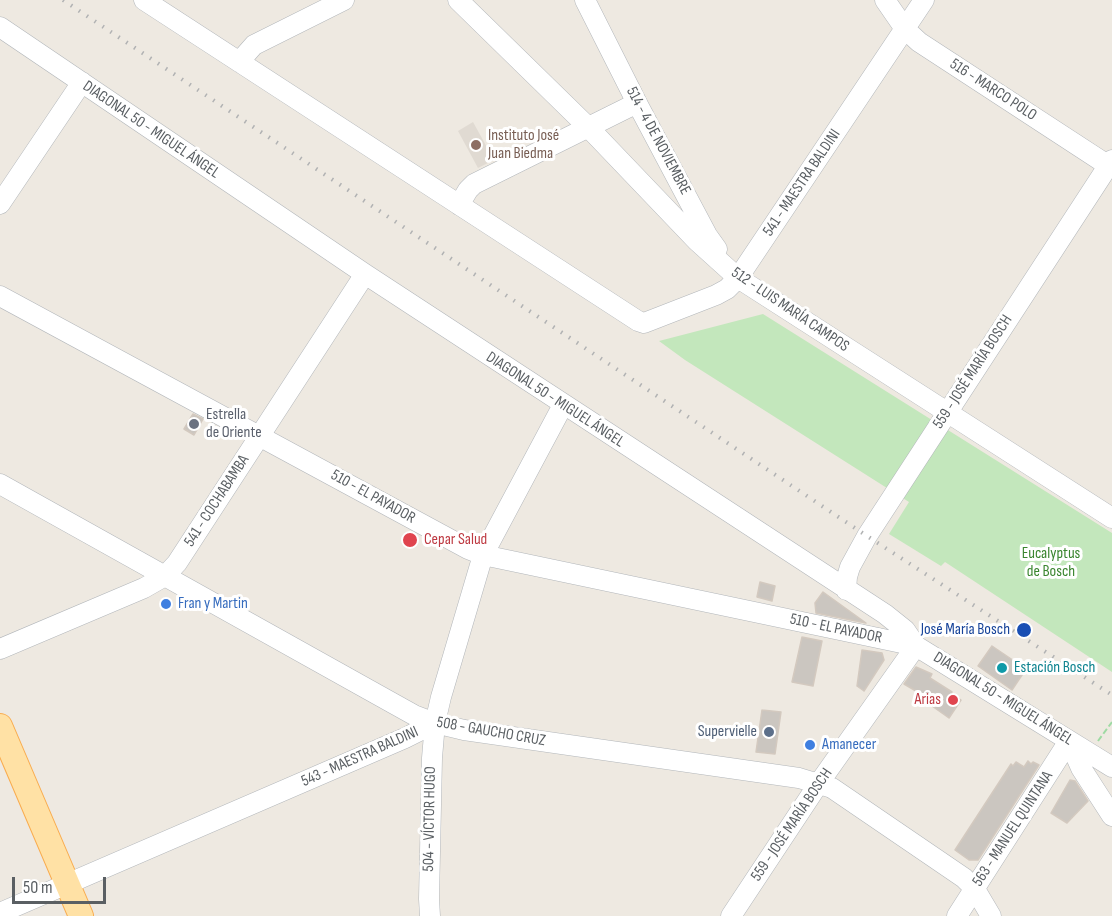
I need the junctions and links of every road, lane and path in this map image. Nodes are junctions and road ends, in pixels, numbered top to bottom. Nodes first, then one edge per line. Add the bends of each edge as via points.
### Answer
1 (144, 0) edge
2 (344, 0) edge
3 (458, 0) edge
4 (585, 0) edge
5 (885, 0) edge
6 (924, 0) edge
7 (0, 27) edge
8 (905, 29) junction
9 (239, 62) junction
10 (82, 82) junction
11 (637, 103) junction
12 (589, 128) junction
13 (1111, 164) edge
14 (0, 204) edge
15 (459, 205) junction
16 (365, 274) junction
17 (738, 278) junction
18 (0, 296) edge
19 (563, 405) junction
20 (946, 412) junction
21 (259, 435) junction
22 (0, 484) edge
23 (1112, 518) edge
24 (483, 555) junction
25 (165, 576) junction
26 (846, 590) junction
27 (916, 646) junction
28 (0, 649) edge
29 (1112, 722) edge
30 (435, 723) junction
31 (0, 726) edge
32 (1069, 741) junction
33 (1090, 753) junction
34 (1112, 767) edge
35 (819, 783) junction
36 (1112, 816) edge
37 (67, 883) junction
38 (975, 889) junction
39 (0, 913) edge
40 (81, 916) edge
41 (430, 916) edge
42 (731, 916) edge
43 (957, 916) edge
44 (991, 916) edge

1 - 9 street
2 - 9 street via 254,45
3 - 12 street, 512 - LUIS MARÍA CAMPOS
4 - 11 street, 514 - 4 DE NOVIEMBRE
5 - 8 street, 516 - MARCO POLO
6 - 8 street, 541 - MAESTRA BALDINI
7 - 10 street, DIAGONAL 50 - MIGUEL ÁNGEL
8 - 13 street, 516 - MARCO POLO via 919,42
8 - 17 street, 541 - MAESTRA BALDINI
9 - 15 street
10 - 14 street
10 - 16 street, DIAGONAL 50 - MIGUEL ÁNGEL
11 - 12 street
11 - 17 street, 514 - 4 DE NOVIEMBRE via 707,235
12 - 15 street via 474,184
12 - 17 street, 512 - LUIS MARÍA CAMPOS via 697,241
13 - 20 street, 559 - JOSÉ MARÍA BOSCH
15 - 17 street, 541 - MAESTRA BALDINI via 644,323 716,295
16 - 19 street, DIAGONAL 50 - MIGUEL ÁNGEL
16 - 21 street, 541 - COCHABAMBA
17 - 20 street, 512 - LUIS MARÍA CAMPOS
18 - 21 street, 510 - EL PAYADOR
19 - 24 street, 543 - MAESTRA BALDINI
19 - 26 street, DIAGONAL 50 - MIGUEL ÁNGEL
20 - 23 street, 512 - LUIS MARÍA CAMPOS
20 - 26 street, 559 - JOSÉ MARÍA BOSCH via 867,536 850,567
21 - 24 street, 510 - EL PAYADOR
21 - 25 street, 541 - COCHABAMBA
22 - 25 street, 508 - GAUCHO CRUZ
24 - 27 street, 510 - EL PAYADOR
24 - 30 street, 543 - MAESTRA BALDINI
25 - 28 street, 541 - COCHABAMBA
25 - 30 street, 508 - GAUCHO CRUZ
26 - 27 street, DIAGONAL 50 - MIGUEL ÁNGEL via 897,623
27 - 32 street, DIAGONAL 50 - MIGUEL ÁNGEL
27 - 35 street, 559 - JOSÉ MARÍA BOSCH
29 - 33 path
30 - 35 street, 508 - GAUCHO CRUZ
30 - 37 street, 543 - MAESTRA BALDINI
30 - 41 street, 504 - VÍCTOR HUGO
31 - 37 main road
32 - 33 street, DIAGONAL 50 - MIGUEL ÁNGEL
32 - 36 street via 1081,768
32 - 38 street, 563 - MANUEL QUINTANA
33 - 34 street, DIAGONAL 50 - MIGUEL ÁNGEL
35 - 38 street, 508 - GAUCHO CRUZ via 843,794
35 - 42 street, 559 - JOSÉ MARÍA BOSCH
37 - 39 street, 543 - MAESTRA BALDINI
37 - 40 main road
38 - 43 street, 563 - MANUEL QUINTANA
38 - 44 street, 508 - GAUCHO CRUZ

